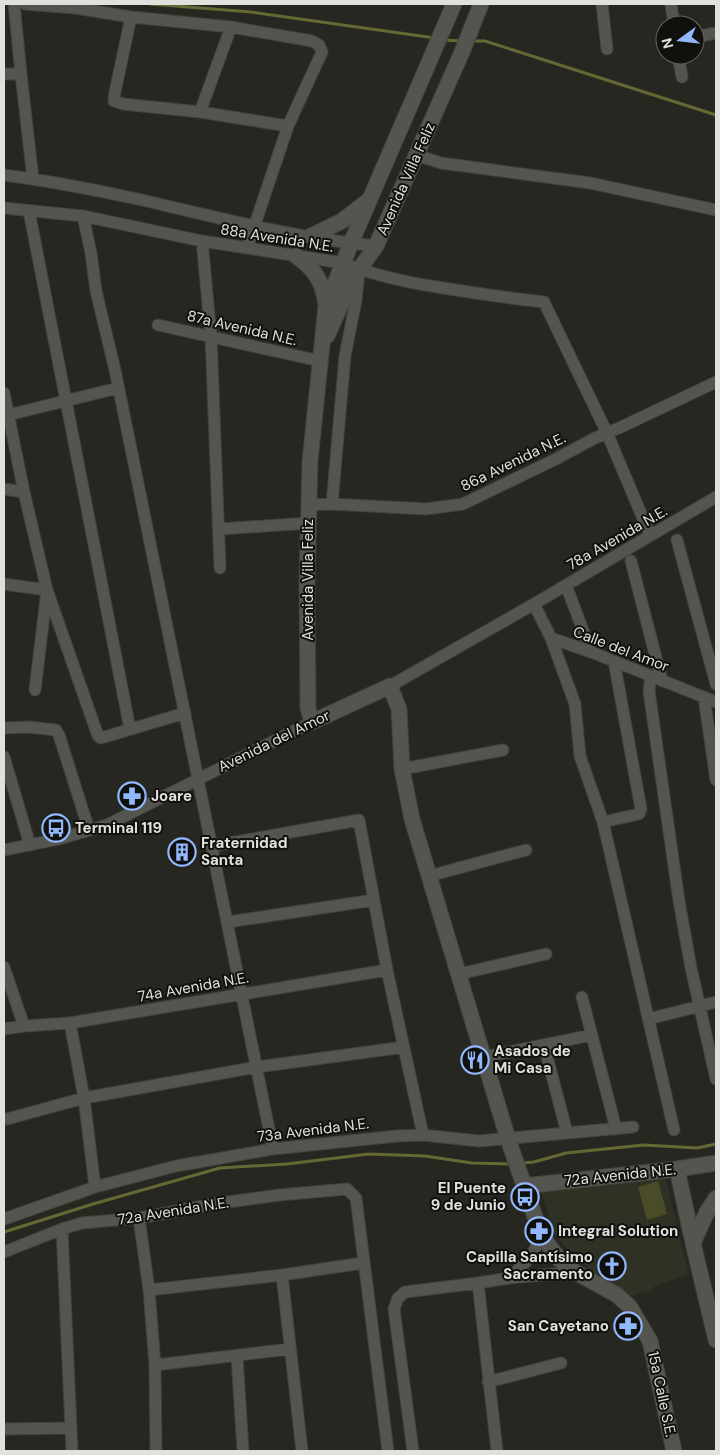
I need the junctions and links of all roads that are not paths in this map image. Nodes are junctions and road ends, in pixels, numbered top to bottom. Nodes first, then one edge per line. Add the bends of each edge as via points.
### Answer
1 (14, 4) edge
2 (25, 4) edge
3 (454, 4) edge
4 (481, 4) edge
5 (602, 4) edge
6 (132, 17) junction
7 (231, 27) junction
8 (607, 49) dead end
9 (680, 65) edge
10 (4, 74) edge
11 (21, 74) junction
12 (682, 77) dead end
13 (200, 112) junction
14 (288, 126) junction
15 (416, 155) junction
16 (4, 175) edge
17 (33, 179) junction
18 (370, 199) junction
19 (4, 208) edge
20 (716, 210) edge
21 (29, 211) junction
22 (83, 216) junction
23 (255, 226) junction
24 (311, 236) junction
25 (202, 241) junction
26 (351, 243) junction
27 (376, 246) junction
28 (247, 248) junction
29 (296, 256) junction
30 (343, 263) junction
31 (359, 270) junction
32 (326, 306) junction
33 (158, 325) dead end
34 (211, 336) junction
35 (320, 355) junction
36 (716, 382) edge
37 (118, 388) junction
38 (4, 393) edge
39 (66, 400) junction
40 (8, 415) junction
41 (607, 433) junction
42 (4, 489) edge
43 (24, 492) junction
44 (716, 497) edge
45 (332, 504) junction
46 (309, 505) junction
47 (309, 523) junction
48 (219, 529) junction
49 (650, 535) junction
50 (677, 540) dead end
51 (631, 561) dead end
52 (220, 568) dead end
53 (4, 584) edge
54 (566, 585) junction
55 (48, 590) junction
56 (534, 604) junction
57 (551, 638) junction
58 (591, 652) junction
59 (614, 661) junction
60 (651, 676) junction
61 (662, 681) junction
62 (716, 684) edge
63 (390, 686) junction
64 (35, 690) dead end
65 (704, 697) junction
66 (716, 702) edge
67 (185, 713) junction
68 (312, 722) junction
69 (4, 728) edge
70 (130, 730) junction
71 (503, 750) dead end
72 (4, 757) edge
73 (402, 769) junction
74 (198, 779) junction
75 (716, 780) edge
76 (603, 822) junction
77 (89, 830) junction
78 (30, 845) junction
79 (213, 846) junction
80 (4, 850) edge
81 (526, 850) dead end
82 (429, 876) junction
83 (374, 900) junction
84 (228, 922) junction
85 (546, 954) dead end
86 (4, 967) edge
87 (387, 970) junction
88 (459, 974) junction
89 (242, 994) junction
90 (582, 997) dead end
91 (716, 1002) edge
92 (700, 1006) junction
93 (648, 1019) junction
94 (70, 1023) junction
95 (24, 1026) junction
96 (4, 1029) edge
97 (592, 1035) junction
98 (544, 1045) junction
99 (404, 1047) junction
100 (484, 1057) junction
101 (257, 1067) junction
102 (716, 1079) edge
103 (84, 1098) junction
104 (7, 1119) dead end
105 (633, 1127) dead end
106 (616, 1129) junction
107 (674, 1130) dead end
108 (567, 1133) junction
109 (423, 1135) junction
110 (508, 1139) junction
111 (273, 1149) junction
112 (716, 1163) edge
113 (677, 1169) junction
114 (523, 1183) junction
115 (95, 1187) junction
116 (716, 1198) edge
117 (139, 1218) junction
118 (4, 1219) edge
119 (62, 1229) junction
120 (542, 1233) junction
121 (693, 1243) junction
122 (4, 1252) edge
123 (364, 1263) junction
124 (575, 1272) junction
125 (282, 1275) junction
126 (509, 1278) junction
127 (478, 1283) junction
128 (149, 1290) junction
129 (716, 1340) edge
130 (290, 1349) junction
131 (237, 1356) junction
132 (561, 1363) dead end
133 (155, 1365) junction
134 (488, 1382) junction
135 (70, 1428) junction
136 (4, 1429) edge
137 (72, 1451) edge
138 (156, 1451) edge
139 (243, 1451) edge
140 (302, 1451) edge
141 (388, 1451) edge
142 (413, 1451) edge
143 (497, 1451) edge
144 (674, 1451) edge

1 - 11 street
2 - 6 street
3 - 18 street, Avenida Villa Feliz
4 - 15 street, Avenida Villa Feliz
5 - 8 street
6 - 7 street
6 - 13 street via 114,101
7 - 13 street
7 - 14 street via 312,41 319,45 322,52
9 - 12 street
10 - 11 street
11 - 17 street
13 - 14 street
14 - 23 street
15 - 20 street via 441,163 590,183
15 - 27 street, Avenida Villa Feliz
16 - 17 street, 88a Avenida N.E.
17 - 23 street, 88a Avenida N.E.
18 - 24 street via 342,220
18 - 26 street, Avenida Villa Feliz
19 - 21 street, 88a Avenida N.E.
21 - 22 street, 88a Avenida N.E.
21 - 39 street
22 - 25 street, 88a Avenida N.E.
22 - 37 street
23 - 24 street, 88a Avenida N.E.
23 - 28 street
24 - 26 street, 88a Avenida N.E.
25 - 28 street, 88a Avenida N.E.
25 - 34 street
26 - 27 street, 88a Avenida N.E.
26 - 30 street, Avenida Villa Feliz
27 - 31 street, Avenida Villa Feliz
28 - 29 street, 88a Avenida N.E.
29 - 30 street, 88a Avenida N.E.
29 - 32 street via 321,282
30 - 31 street, 88a Avenida N.E.
30 - 32 street, Avenida Villa Feliz
31 - 35 street, Avenida Villa Feliz
31 - 41 street, 88a Avenida N.E. via 422,284 544,302
31 - 45 street via 345,356
32 - 35 street, Avenida Villa Feliz
33 - 34 street, 87a Avenida N.E.
34 - 35 street, 87a Avenida N.E.
34 - 48 street
35 - 46 street, Avenida Villa Feliz
36 - 41 street, 86a Avenida N.E.
37 - 39 street
37 - 67 street
38 - 40 street
39 - 40 street
39 - 70 street
40 - 43 street
41 - 45 street, 86a Avenida N.E. via 463,504 426,509
41 - 49 street
42 - 43 street
43 - 55 street
44 - 49 street, 78a Avenida N.E.
45 - 46 street, 86a Avenida N.E.
46 - 47 street, Avenida Villa Feliz
47 - 48 street
47 - 68 street, Avenida Villa Feliz via 308,708
48 - 52 street
49 - 54 street, 78a Avenida N.E.
50 - 62 street
51 - 61 street
53 - 55 street
54 - 56 street, 78a Avenida N.E.
54 - 58 street
55 - 64 street
55 - 70 street via 98,736 101,738
56 - 57 street, Calle del Amor
56 - 63 street, Avenida del Amor
57 - 58 street, Calle del Amor
57 - 76 street via 575,704 580,756
58 - 59 street, Calle del Amor
59 - 60 street, Calle del Amor
59 - 76 street via 641,809 639,814
60 - 61 street, Calle del Amor
60 - 92 street via 649,691 669,836
61 - 65 street, Calle del Amor
63 - 68 street, Avenida del Amor
63 - 73 street, 15a Calle S.E. via 399,709
65 - 66 street, Calle del Amor
65 - 75 street
67 - 70 street
67 - 74 street
68 - 74 street, Avenida del Amor
69 - 77 street via 56,730
71 - 73 street
72 - 78 street
73 - 82 street, 15a Calle S.E. via 412,819
74 - 77 street, Avenida del Amor
74 - 79 street
76 - 93 street
77 - 78 street, Avenida del Amor
78 - 80 street, Avenida del Amor
79 - 83 street via 359,820
79 - 84 street
81 - 82 street
82 - 88 street, 15a Calle S.E.
83 - 84 street
83 - 87 street
84 - 89 street
85 - 88 street
86 - 95 street
87 - 89 street, 74a Avenida N.E.
87 - 99 street
88 - 100 street, 15a Calle S.E.
89 - 94 street, 74a Avenida N.E.
89 - 101 street
90 - 97 street
91 - 92 street
92 - 93 street
92 - 102 street
93 - 107 street
94 - 95 street, 74a Avenida N.E.
94 - 103 street
95 - 96 street, 74a Avenida N.E.
97 - 98 street
97 - 106 street
98 - 100 street
98 - 108 street
99 - 101 street
99 - 109 street
100 - 110 street, 15a Calle S.E.
101 - 103 street
101 - 111 street
103 - 104 street
103 - 115 street
105 - 106 street, 73a Avenida N.E.
106 - 108 street, 73a Avenida N.E.
108 - 110 street, 73a Avenida N.E.
109 - 110 street, 73a Avenida N.E. via 479,1141
109 - 111 street, 73a Avenida N.E.
110 - 114 street, 15a Calle S.E.
111 - 115 street, 73a Avenida N.E. via 176,1166
112 - 113 street, 72a Avenida N.E.
113 - 114 street, 72a Avenida N.E.
113 - 121 street
114 - 120 street, 15a Calle S.E.
115 - 118 street, 73a Avenida N.E.
116 - 121 street
117 - 119 street, 72a Avenida N.E. via 82,1223
117 - 123 street, 72a Avenida N.E. via 214,1204 347,1189 356,1198
117 - 128 street
119 - 122 street, 72a Avenida N.E.
119 - 135 street
120 - 124 street, 15a Calle S.E. via 560,1259
120 - 126 street via 531,1257
121 - 129 street
123 - 125 street
123 - 141 street
124 - 126 street
124 - 144 street, 15a Calle S.E. via 617,1295 630,1307 650,1341
125 - 128 street
125 - 130 street
126 - 127 street
127 - 134 street
127 - 142 street via 405,1292 398,1298 394,1309
128 - 133 street
130 - 131 street
130 - 140 street
131 - 133 street
131 - 139 street
132 - 134 street
133 - 138 street
134 - 143 street
135 - 136 street
135 - 137 street

